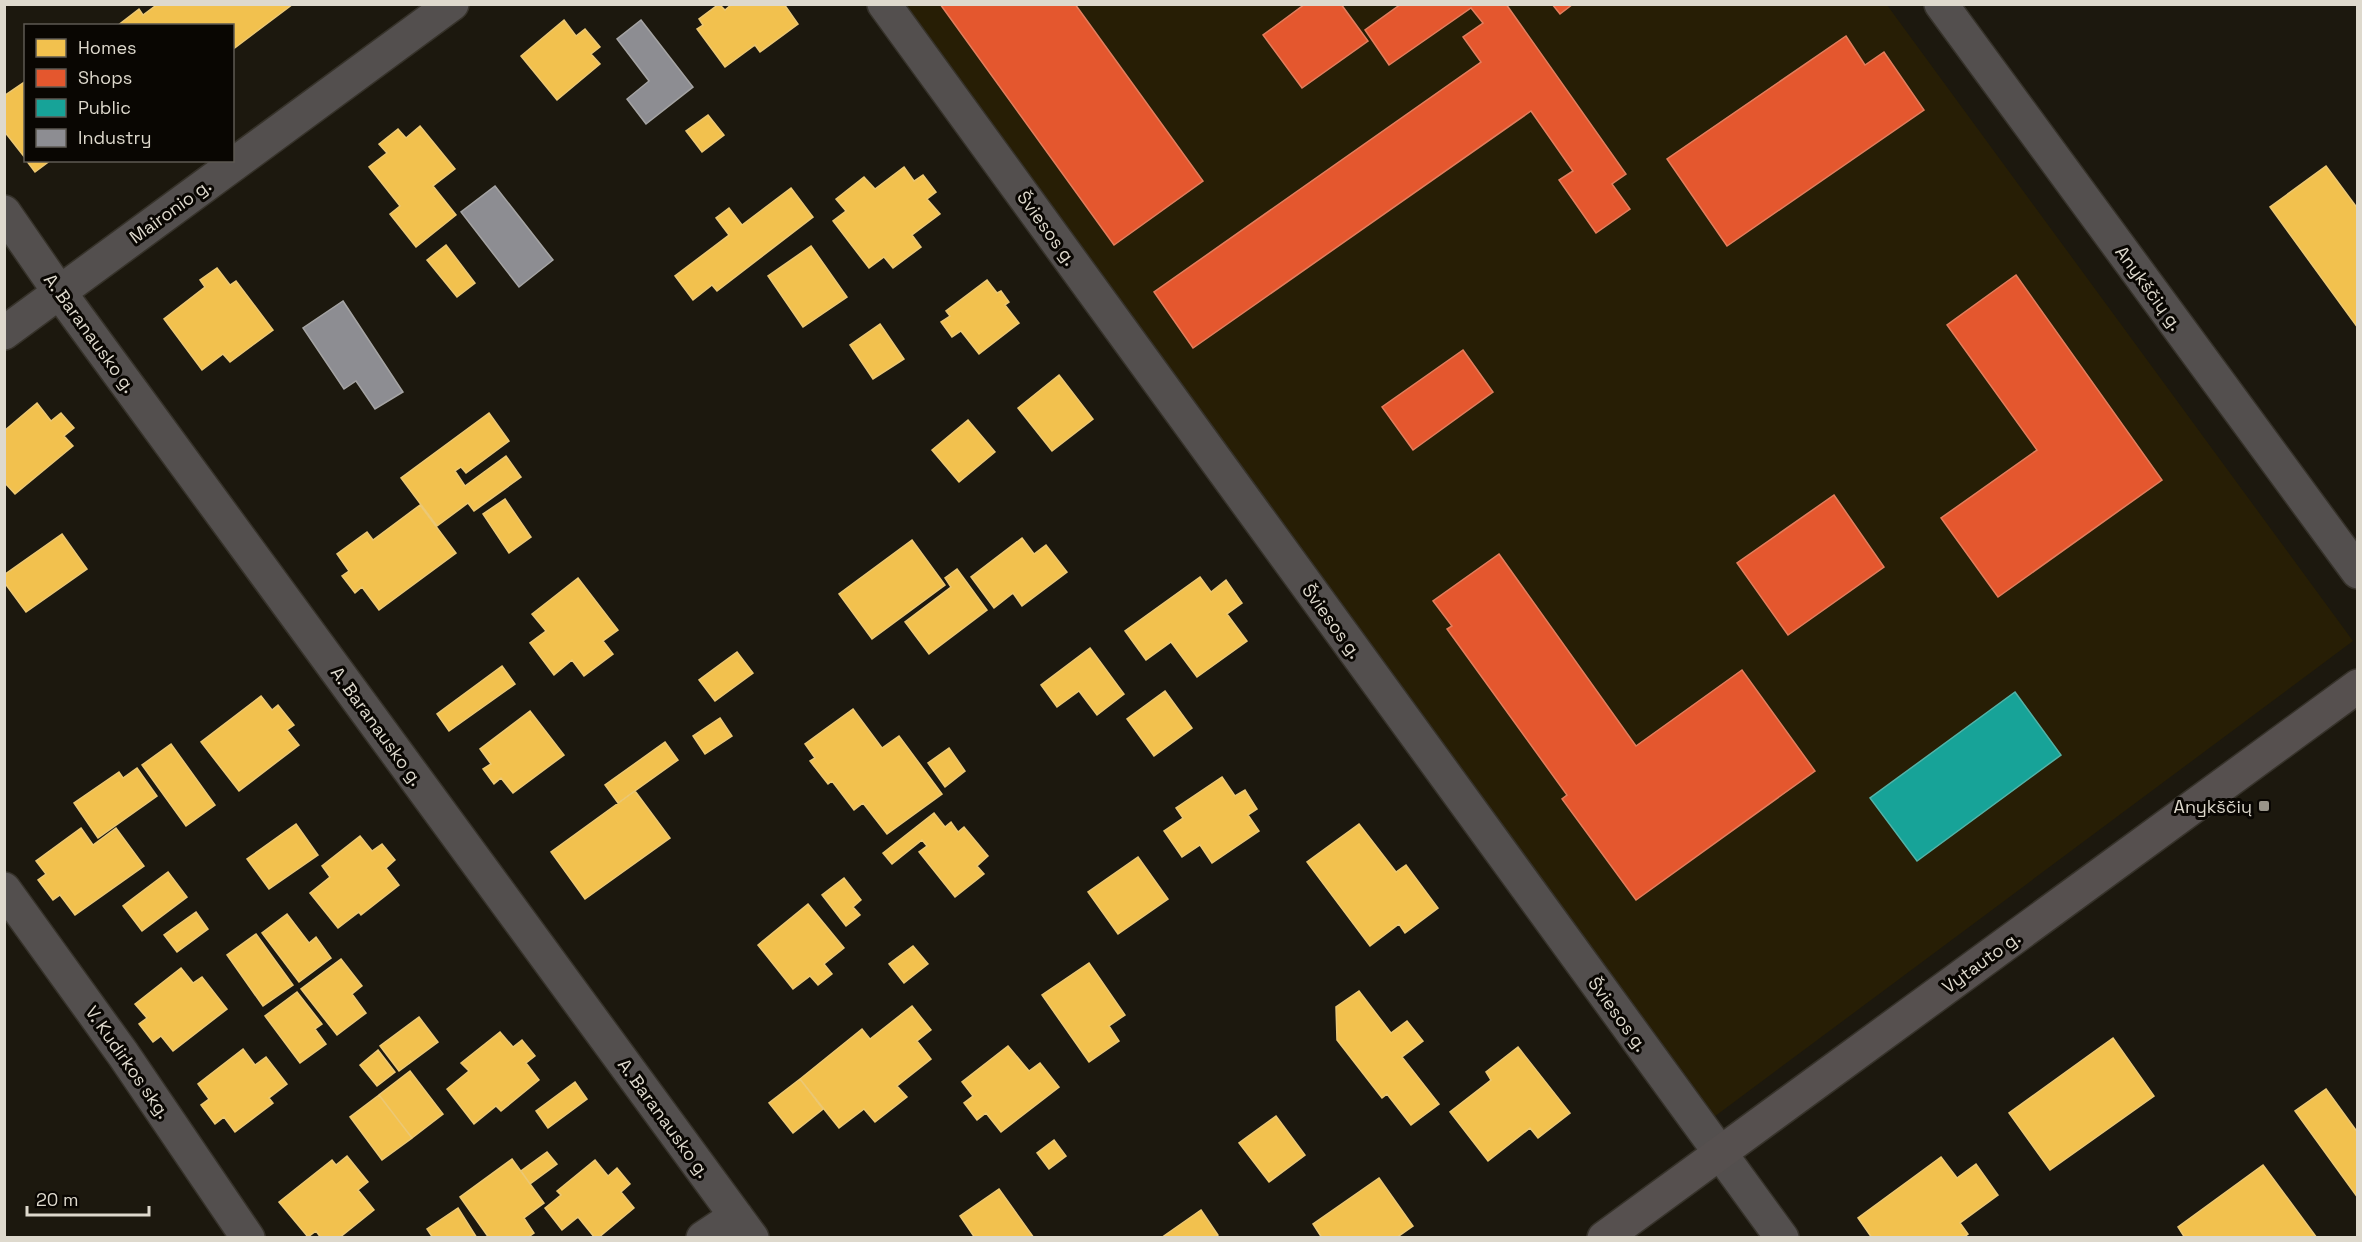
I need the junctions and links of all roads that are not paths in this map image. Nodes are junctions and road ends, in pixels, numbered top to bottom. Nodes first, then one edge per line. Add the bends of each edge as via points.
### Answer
1 (452, 4) edge
2 (884, 4) edge
3 (1941, 4) edge
4 (4, 212) edge
5 (60, 293) junction
6 (4, 333) edge
7 (2358, 572) edge
8 (2358, 686) edge
9 (4, 889) edge
10 (1720, 1154) junction
11 (744, 1227) edge
12 (248, 1238) edge
13 (703, 1238) edge
14 (1604, 1238) edge
15 (1782, 1238) edge

1 - 5 street, Maironio g.
2 - 10 street, Šviesos g.
3 - 7 street, Anykščių g.
4 - 5 street, A. Baranausko g.
5 - 6 street, Maironio g.
5 - 11 street, A. Baranausko g.
8 - 10 main road, Vytauto g.
9 - 12 street, V. Kudirkos skg.
10 - 14 main road, Vytauto g.
10 - 15 street, Šviesos g.
11 - 13 street

